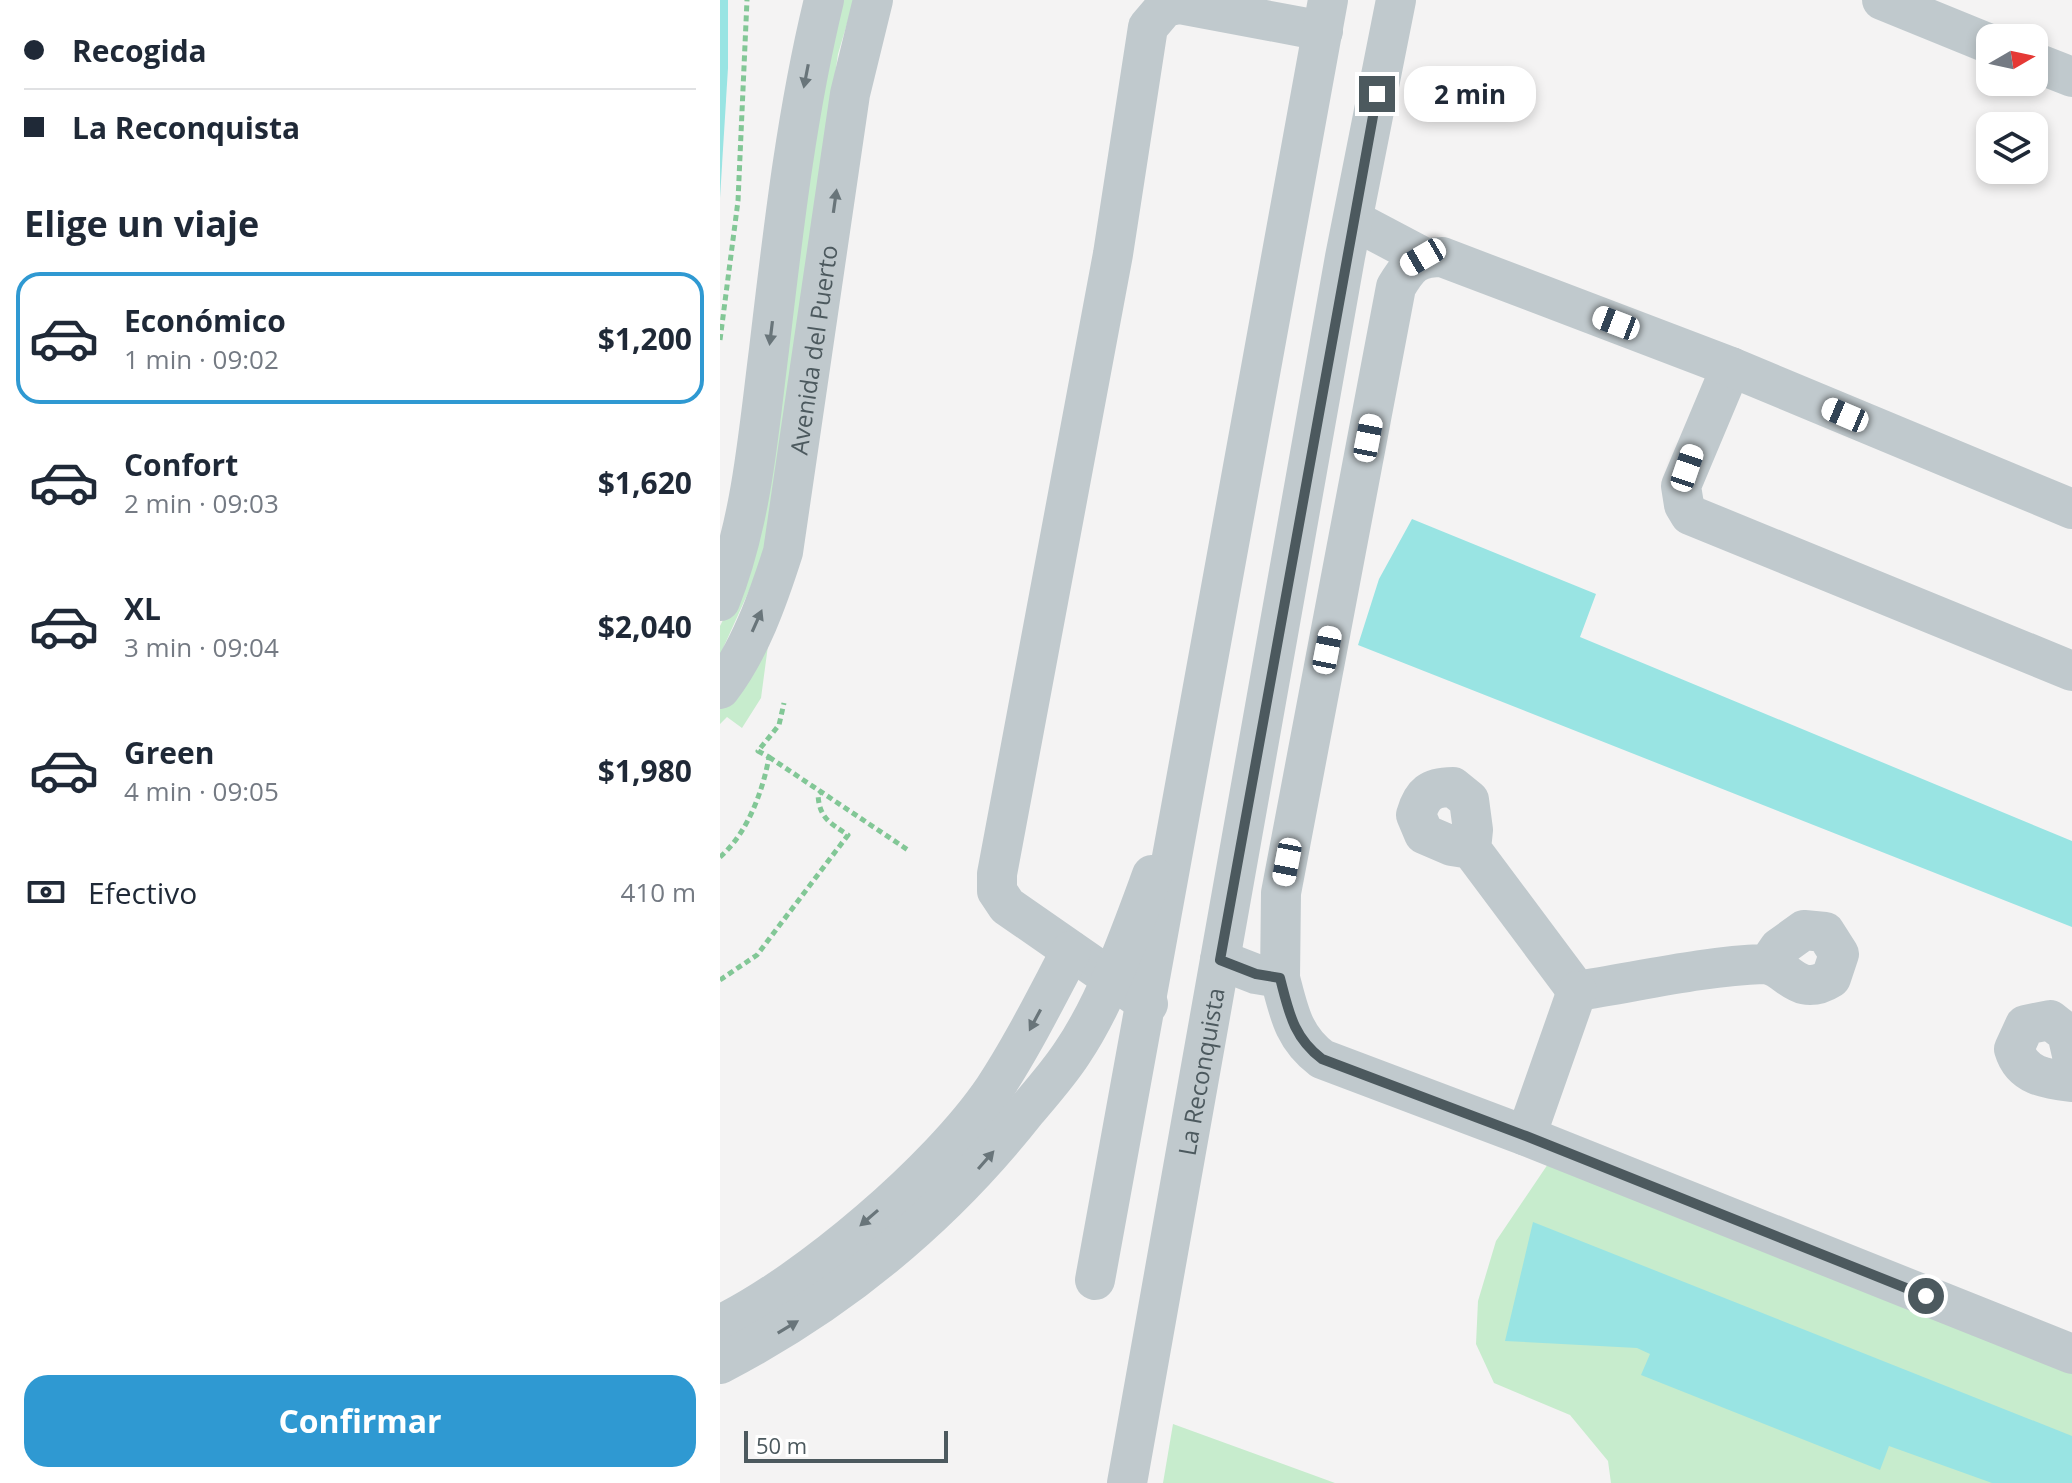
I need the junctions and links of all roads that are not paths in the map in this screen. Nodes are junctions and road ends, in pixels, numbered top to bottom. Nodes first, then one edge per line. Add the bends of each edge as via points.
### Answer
1 (824, 0) edge
2 (873, 0) edge
3 (1396, 0) edge
4 (1882, 0) edge
5 (1326, 16) edge
6 (1976, 38) edge
7 (2048, 68) edge
8 (2072, 77) edge
9 (1353, 220) junction
10 (1423, 257) junction
11 (1731, 367) junction
12 (2072, 509) edge
13 (720, 601) edge
14 (2072, 671) edge
15 (720, 689) edge
16 (1186, 786) junction
17 (1471, 849) dead end
18 (1071, 951) junction
19 (1220, 960) junction
20 (1768, 964) dead end
21 (1110, 976) junction
22 (1280, 978) junction
23 (1577, 991) junction
24 (1148, 1004) junction
25 (1073, 1052) junction
26 (2072, 1055) edge
27 (2072, 1072) edge
28 (1134, 1078) junction
29 (2072, 1083) edge
30 (1526, 1136) junction
31 (1095, 1280) dead end
32 (720, 1325) edge
33 (2070, 1348) edge
34 (720, 1364) edge
35 (1127, 1483) edge

1 -> 13 street, Avenida del Puerto via 791,166 754,470 737,554
15 -> 2 street, Avenida del Puerto via 734,670 783,552 850,94
3 - 9 street, La Reconquista
4 - 6 street
5 - 16 street
5 - 18 street via 1180,4 1165,7 1148,27 1113,254 997,874 997,891 1007,906
7 - 8 street
9 - 10 street
9 - 19 street, La Reconquista
10 - 11 street via 1442,257
10 - 22 street via 1409,265 1396,287 1281,893
11 - 12 street
11 - 14 street via 1681,486 1690,515
16 - 21 street
16 - 24 street
17 - 23 street
18 - 21 street
18 -> 32 street via 992,1091 953,1137 842,1242 783,1289
19 - 22 street
19 - 35 street, La Reconquista
20 - 23 street
21 - 24 street
21 - 25 street
22 - 30 street via 1292,1026 1303,1045 1322,1059
23 - 30 street
24 - 28 street
25 - 28 street via 1115,1064
34 -> 25 street via 819,1309 917,1231 970,1178
26 - 29 street via 2067,1033 2050,1020 2025,1025 2014,1049 2024,1068 2034,1074
27 - 29 street
28 - 31 street
30 - 33 street

